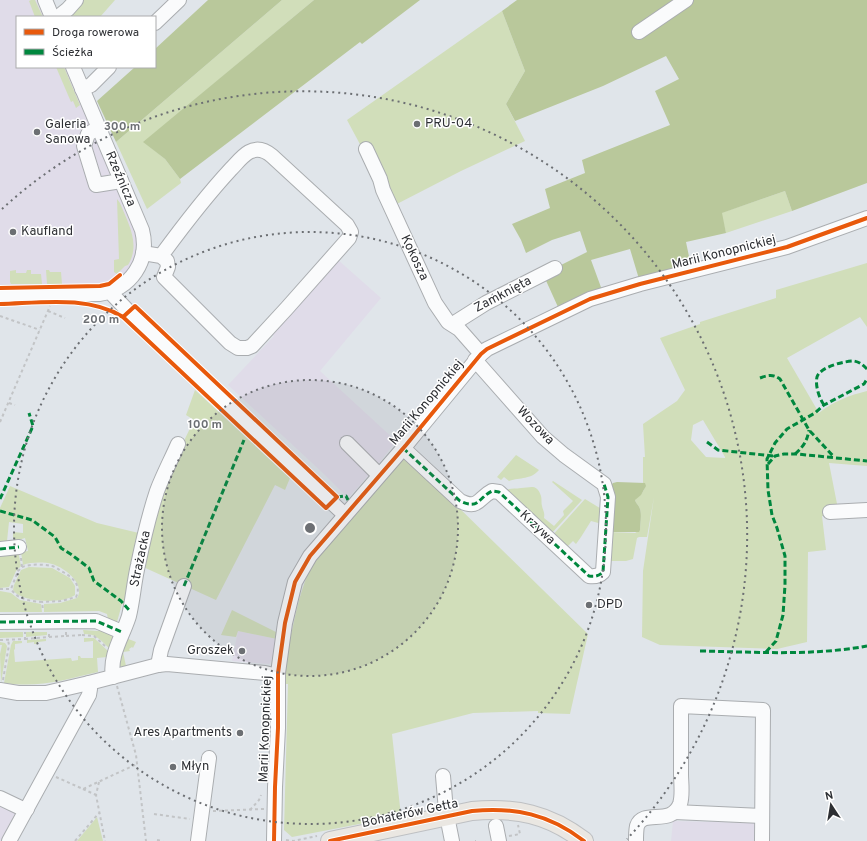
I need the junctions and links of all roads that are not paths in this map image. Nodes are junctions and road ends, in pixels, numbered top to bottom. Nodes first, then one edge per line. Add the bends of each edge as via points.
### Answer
1 (45, 0) edge
2 (76, 0) edge
3 (179, 0) edge
4 (686, 0) edge
5 (52, 16) edge
6 (59, 16) edge
7 (156, 22) edge
8 (639, 32) dead end
9 (73, 68) edge
10 (108, 68) edge
11 (82, 89) junction
12 (98, 128) junction
13 (366, 149) dead end
14 (121, 181) junction
15 (867, 218) edge
16 (144, 253) junction
17 (160, 256) junction
18 (555, 268) dead end
19 (110, 292) junction
20 (0, 305) edge
21 (454, 325) junction
22 (478, 357) junction
23 (347, 443) dead end
24 (178, 444) dead end
25 (403, 448) junction
26 (380, 475) junction
27 (604, 484) joint
28 (867, 510) edge
29 (830, 512) dead end
30 (345, 514) junction
31 (19, 547) road end
32 (0, 549) edge
33 (184, 586) dead end
34 (0, 622) edge
35 (122, 632) junction
36 (158, 665) junction
37 (278, 676) junction
38 (114, 681) junction
39 (89, 683) junction
40 (1, 688) edge
41 (209, 758) dead end
42 (443, 776) dead end
43 (0, 798) edge
44 (27, 809) junction
45 (674, 812) junction
46 (762, 816) junction
47 (447, 817) junction
48 (9, 841) edge
49 (198, 841) edge
50 (274, 841) edge
51 (330, 841) edge
52 (452, 841) edge
53 (584, 841) edge
54 (636, 841) edge
55 (762, 841) edge

1 - 5 street
2 - 6 street
3 - 7 street
4 - 8 street
9 - 11 street, Rzeźnicza
10 - 11 street via 91,85
11 - 12 street, Rzeźnicza
12 - 14 street, Rzeźnicza
12 - 14 street via 88,134 84,146 96,185
13 - 21 street, Kokosza via 435,303 448,322
14 - 16 street, Rzeźnicza via 142,230
15 - 22 street, Marii Konopnickiej via 787,246 640,284 590,300 486,349
16 - 17 street
16 - 19 street, Rzeźnicza via 137,270 120,288
17 - 17 street via 167,261 168,267 164,277 234,347 243,348 252,346 351,232 272,156 265,151 257,150 249,152 222,178
18 - 21 street, Zamknięta via 486,303
19 - 20 street
19 - 30 street
21 - 22 street, Kokosza
22 - 25 street, Marii Konopnickiej
22 - 27 street, Wozowa via 543,437
23 - 26 street
24 - 35 street, Strażacka via 157,492 138,566 127,624
25 - 26 street, Marii Konopnickiej
25 - 27 street, Krzywa via 460,501 475,504 492,491 499,492 593,577 603,572 608,497
26 - 30 street, Marii Konopnickiej
28 - 29 street
30 - 37 street, Marii Konopnickiej via 310,556 296,582 285,624
31 - 32 street
33 - 36 street
34 - 35 street via 96,621
35 - 38 street, Strażacka via 112,666
36 - 37 street
36 - 38 street
37 - 50 street, Marii Konopnickiej
38 - 39 street
39 - 40 street via 46,693 18,693
39 - 44 street via 89,695
41 - 49 street
42 - 47 street
43 - 44 street
44 - 48 street
45 - 46 street
45 - 46 street via 681,798 681,706 763,710
45 - 54 street via 664,817 642,819 638,824
46 - 55 street
47 - 51 main road, Bohaterów Getta
47 - 52 street
47 - 53 main road, Bohaterów Getta via 491,809 534,814 564,827

